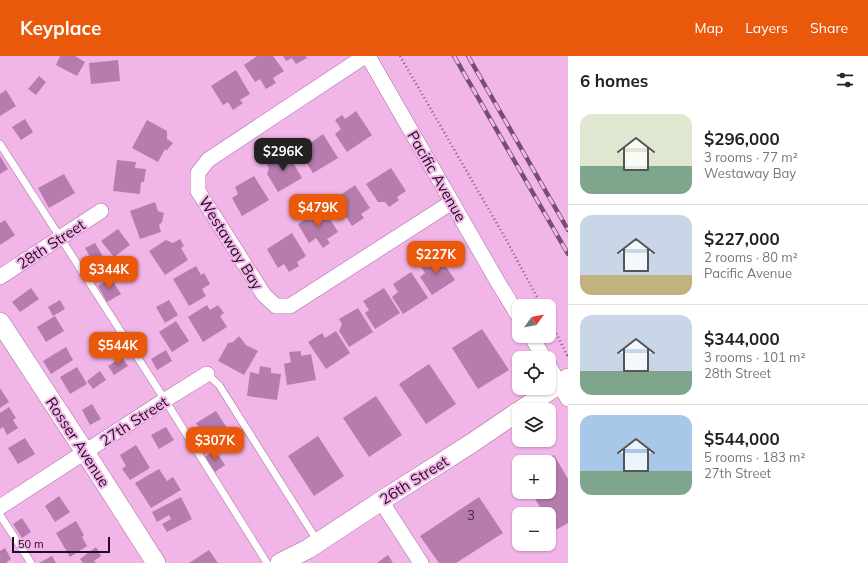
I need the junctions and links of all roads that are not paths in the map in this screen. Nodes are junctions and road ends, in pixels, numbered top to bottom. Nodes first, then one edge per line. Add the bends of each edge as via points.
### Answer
1 (365, 56) edge
2 (368, 56) edge
3 (0, 144) edge
4 (452, 202) junction
5 (101, 211) dead end
6 (60, 238) junction
7 (0, 277) edge
8 (512, 305) edge
9 (0, 322) edge
10 (207, 374) joint
11 (556, 375) edge
12 (565, 387) edge
13 (165, 400) junction
14 (535, 403) edge
15 (512, 416) edge
16 (85, 452) junction
17 (381, 501) junction
18 (0, 507) edge
19 (0, 515) edge
20 (313, 546) junction
21 (31, 563) edge
22 (156, 563) edge
23 (267, 563) edge
24 (280, 563) edge
25 (295, 563) edge
26 (421, 563) edge

1 - 4 street, Westaway Bay via 208,160 198,174 198,191 264,295 276,306 290,306
2 - 4 street, Pacific Avenue
3 - 6 lane
4 - 8 street, Pacific Avenue
5 - 6 street, 28th Street
6 - 7 street, 28th Street
6 - 13 lane
9 - 16 street, Rosser Avenue
10 - 13 street, 27th Street
10 - 20 lane via 219,385
11 - 12 street
12 - 14 street, 26th Street
13 - 16 street, 27th Street
13 - 23 lane
15 - 17 street, 26th Street
16 - 18 street, 27th Street
16 - 22 street, Rosser Avenue
17 - 20 street, 26th Street
17 - 26 street
19 - 21 lane
20 - 24 street, 26th Street
20 - 25 street, 26th Street

